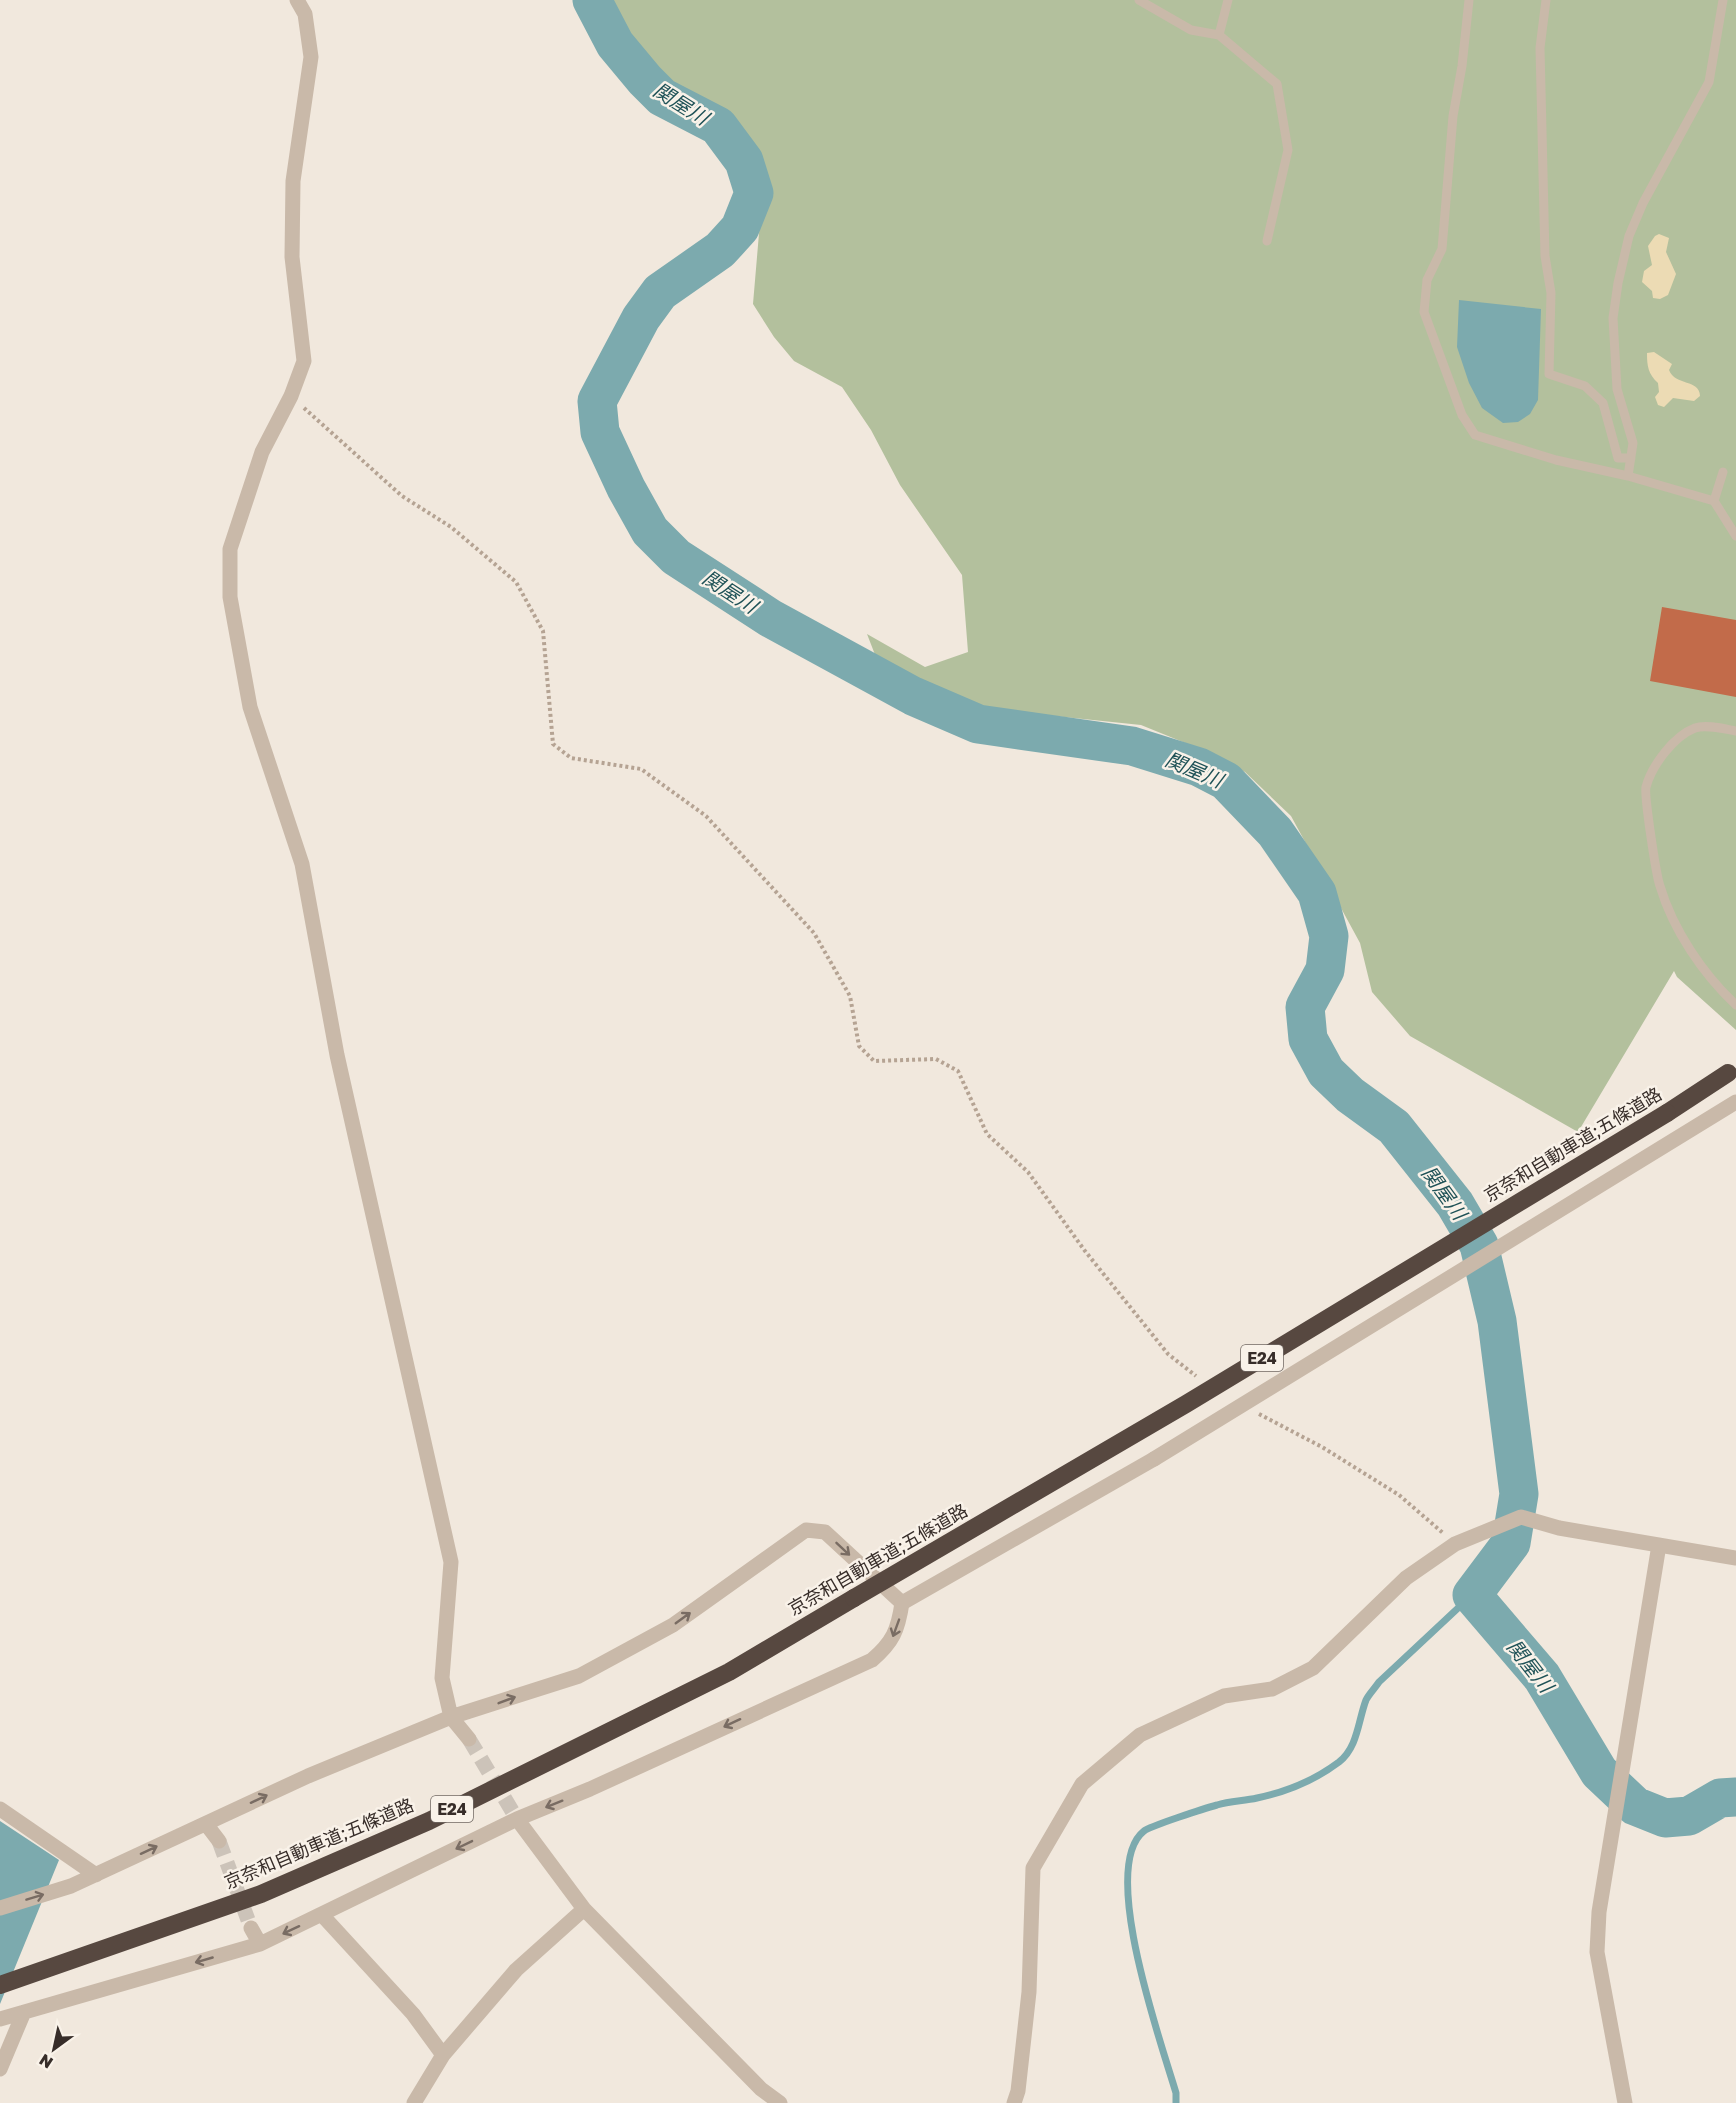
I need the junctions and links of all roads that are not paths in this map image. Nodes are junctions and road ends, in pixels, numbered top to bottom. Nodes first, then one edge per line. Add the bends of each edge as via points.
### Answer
1 (297, 0) edge
2 (1139, 0) edge
3 (1228, 0) edge
4 (1469, 0) edge
5 (1546, 0) edge
6 (1724, 0) edge
7 (1219, 35) junction
8 (1267, 241) dead end
9 (1631, 458) junction
10 (1724, 472) dead end
11 (1628, 476) junction
12 (1713, 501) junction
13 (1736, 536) edge
14 (1736, 731) edge
15 (1736, 1005) edge
16 (1728, 1073) dead end
17 (1736, 1102) edge
18 (1659, 1545) junction
19 (1736, 1558) edge
20 (902, 1603) junction
21 (451, 1717) junction
22 (469, 1739) tunnel mouth
23 (0, 1809) edge
24 (517, 1820) junction
25 (206, 1824) junction
26 (219, 1841) tunnel mouth
27 (96, 1875) junction
28 (0, 1908) edge
29 (584, 1909) junction
30 (322, 1916) junction
31 (251, 1928) tunnel mouth
32 (260, 1944) junction
33 (0, 1985) edge
34 (24, 2012) junction
35 (0, 2019) edge
36 (443, 2055) junction
37 (0, 2069) edge
38 (414, 2103) edge
39 (780, 2103) edge
40 (1014, 2103) edge
41 (1625, 2103) edge

1 - 21 street via 304,15 311,57 293,192 292,257 303,361 291,396 262,452 230,549 230,597 250,707 302,864 337,1055 451,1562 442,1678
2 - 7 lane via 1191,30
3 - 7 lane
4 - 11 lane via 1453,116 1442,249 1427,279 1424,312 1462,415 1475,435 1556,460
5 - 9 lane via 1540,48 1545,256 1551,293 1549,374 1586,386 1603,403 1618,458
6 - 9 lane via 1710,82 1642,203 1618,282 1613,318 1617,389 1633,443
7 - 8 lane via 1277,84 1288,150
9 - 11 lane
10 - 12 lane
11 - 12 lane
12 - 13 lane
14 - 15 lane via 1696,727 1676,740 1658,762 1646,788 1659,886 1694,956
16 - 33 highway, 京奈和自動車道;五條道路 / E24, bridge via 1176,1410 729,1672 429,1821 261,1894
17 - 20 street, bridge via 1154,1459
18 - 19 street
18 - 40 street via 1559,1528 1521,1517 1455,1544 1406,1578 1313,1668 1272,1689 1224,1696 1140,1735 1082,1784 1033,1868 1029,1992
18 - 41 street via 1599,1912 1597,1952
21 -> 20 street via 546,1688 615,1658 674,1624 806,1530 825,1532
20 -> 24 street via 898,1628 884,1650 872,1660
21 - 22 street
25 -> 21 street via 308,1776
23 - 27 street
24 - 29 street
24 -> 30 street
25 - 26 street
27 -> 25 street
28 -> 27 street
29 - 36 street via 516,1970
29 - 39 street via 761,2089
30 -> 32 street
30 - 36 street via 413,2014
31 - 32 street
32 -> 34 street
34 - 35 street
34 - 37 street
36 - 38 street

